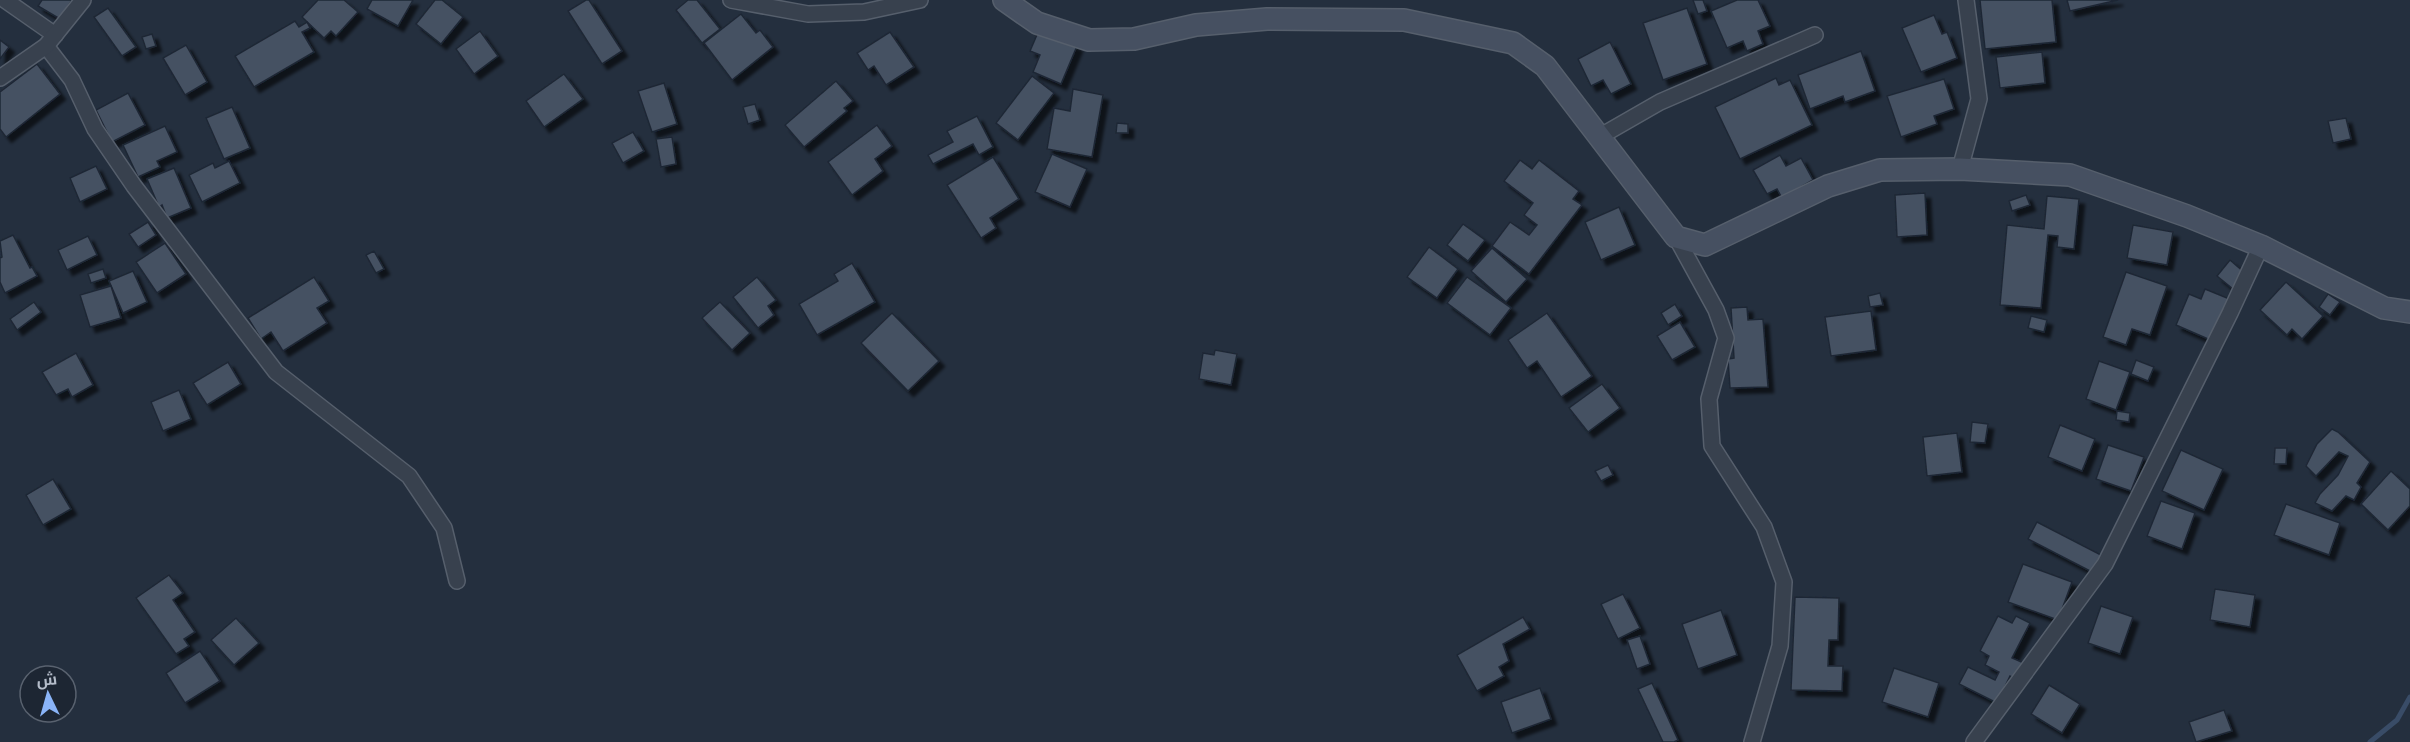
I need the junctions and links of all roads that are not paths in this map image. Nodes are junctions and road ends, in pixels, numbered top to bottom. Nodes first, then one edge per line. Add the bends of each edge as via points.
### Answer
1 (5, 0) edge
2 (83, 0) edge
3 (731, 0) edge
4 (920, 0) edge
5 (1004, 0) edge
6 (1966, 0) edge
7 (1815, 35) dead end
8 (51, 40) junction
9 (0, 78) edge
10 (1599, 137) junction
11 (1960, 169) junction
12 (1676, 237) junction
13 (2261, 246) junction
14 (2410, 312) edge
15 (457, 580) dead end
16 (1752, 742) edge
17 (1974, 742) edge

1 - 8 street
2 - 8 street
3 - 4 street via 808,14 864,12
5 - 10 street via 1037,23 1089,40 1134,39 1196,25 1279,19 1404,20 1513,43 1545,66
6 - 11 street via 1979,99
7 - 10 street via 1660,102
8 - 9 street
8 - 15 street via 94,129 276,372 409,476 444,528
10 - 12 street
11 - 12 street via 1880,170 1828,186 1705,244
11 - 13 street via 2070,176
12 - 16 street via 1716,310 1726,338 1709,399 1712,446 1764,527 1784,582 1780,646
13 - 14 street via 2384,308
13 - 17 street via 2105,564

